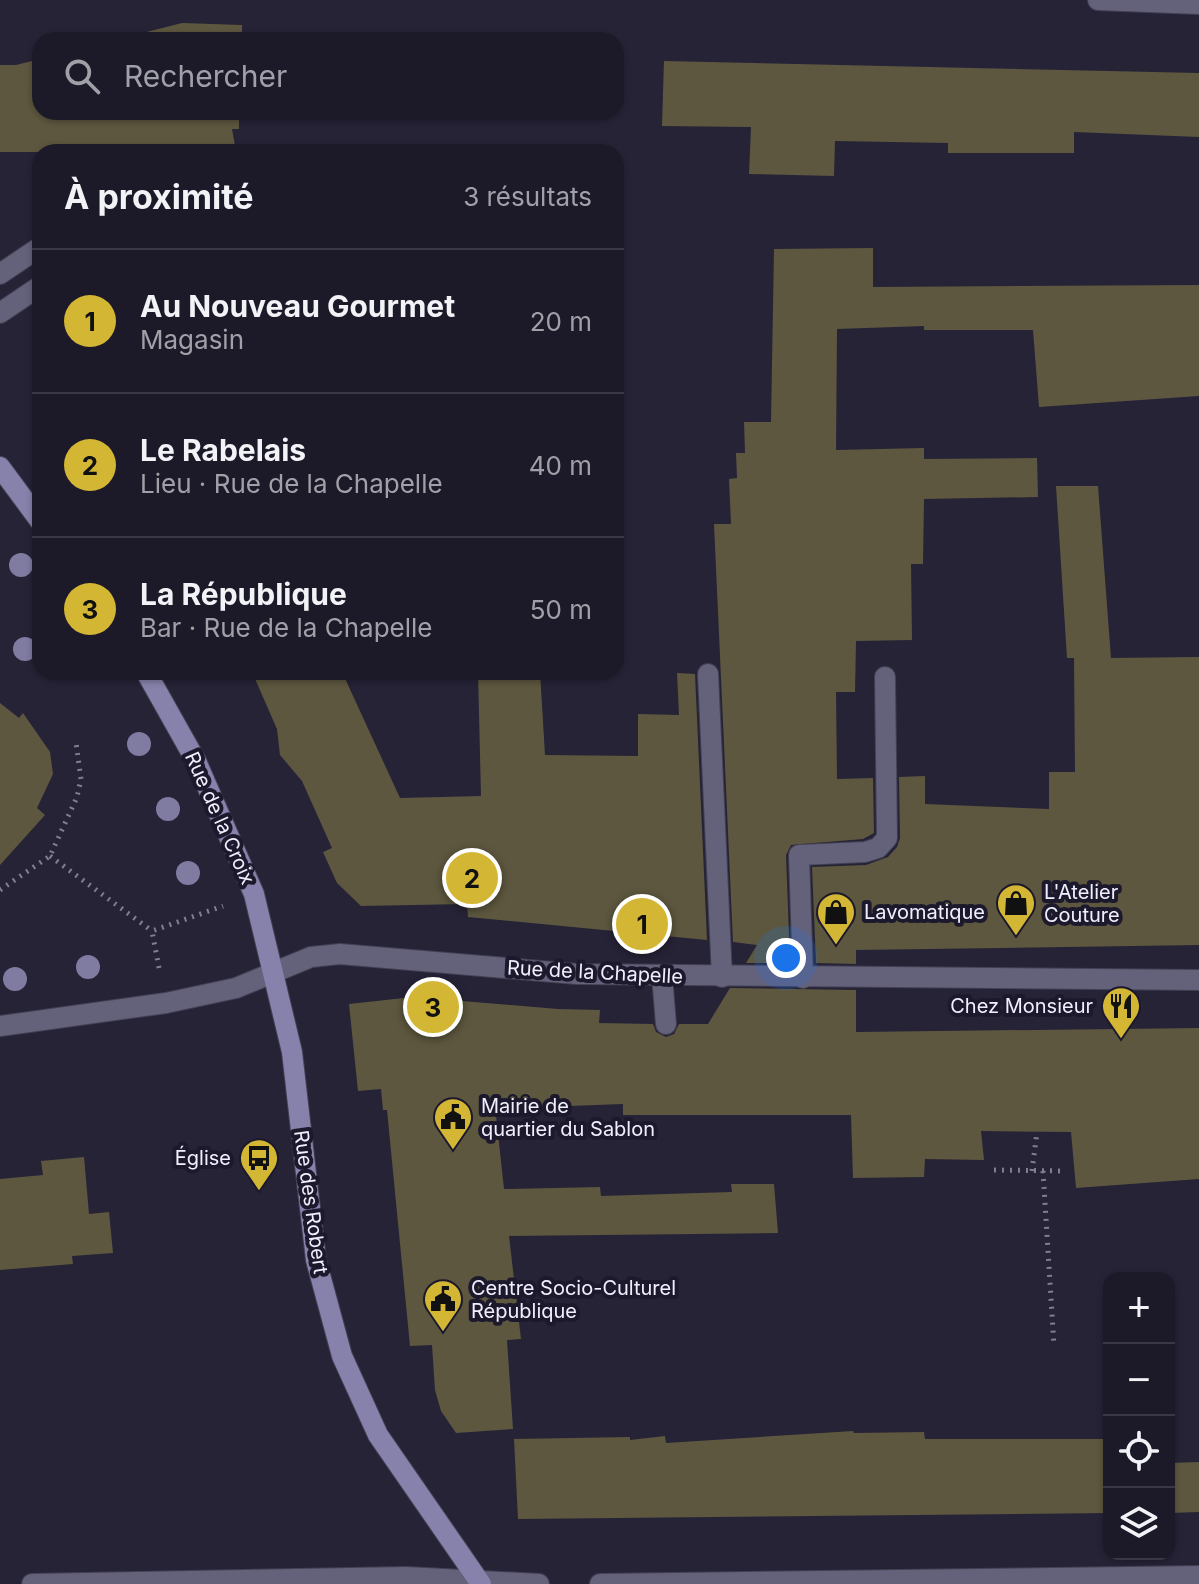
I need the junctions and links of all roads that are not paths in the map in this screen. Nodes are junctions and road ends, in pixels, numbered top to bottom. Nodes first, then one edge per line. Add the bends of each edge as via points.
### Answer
1 (1098, 0) edge
2 (1199, 4) edge
3 (32, 252) edge
4 (0, 274) edge
5 (32, 291) edge
6 (0, 313) edge
7 (0, 467) edge
8 (32, 510) edge
9 (708, 674) dead end
10 (885, 677) dead end
11 (150, 680) edge
12 (273, 973) junction
13 (662, 976) junction
14 (722, 977) junction
15 (803, 978) junction
16 (1199, 980) edge
17 (666, 1024) dead end
18 (0, 1026) edge
19 (1199, 1576) edge
20 (479, 1581) edge
21 (32, 1584) edge
22 (539, 1584) edge
23 (600, 1584) edge

1 - 2 street
3 - 4 street
5 - 6 street
7 - 8 street
9 - 14 street
10 - 15 street via 887,838 865,852 799,855
11 - 12 street, Rue de la Croix via 196,761 254,894
12 - 13 street, Rue de la Chapelle via 311,957 340,954
12 - 18 street, Rue de la Chapelle via 236,988 166,1003
12 - 20 street, Rue des Robert via 292,1052 316,1260 342,1356 378,1435
13 - 14 street, Rue de la Chapelle
13 - 17 street
14 - 15 street, Rue de la Chapelle
15 - 16 street, Rue de la Chapelle
19 - 23 street
20 - 21 street via 406,1577
20 - 22 street

